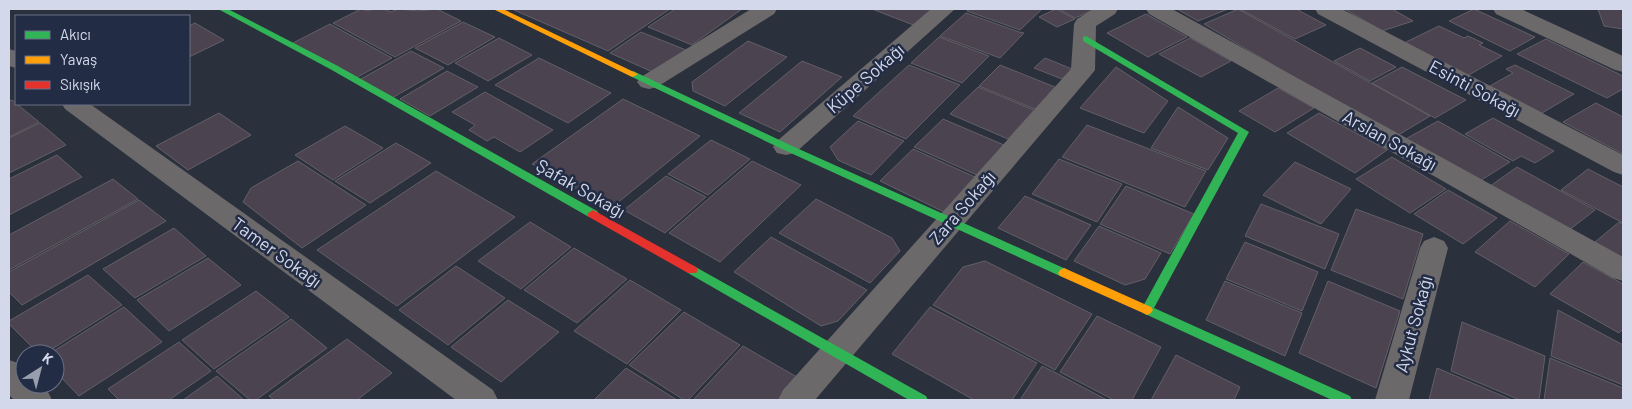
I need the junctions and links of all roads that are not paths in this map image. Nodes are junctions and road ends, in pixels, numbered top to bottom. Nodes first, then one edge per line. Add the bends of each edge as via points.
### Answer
1 (222, 9) edge
2 (497, 9) edge
3 (766, 9) edge
4 (944, 9) edge
5 (1107, 9) edge
6 (1157, 9) edge
7 (1326, 9) edge
8 (1504, 9) edge
9 (1086, 39) junction
10 (1623, 65) edge
11 (649, 82) junction
12 (75, 105) edge
13 (786, 147) junction
14 (1623, 166) edge
15 (950, 221) junction
16 (1434, 248) dead end
17 (1623, 270) edge
18 (1147, 310) junction
19 (836, 353) junction
20 (9, 374) edge
21 (35, 400) edge
22 (480, 400) edge
23 (794, 400) edge
24 (921, 400) edge
25 (1345, 400) edge
26 (1392, 400) edge

1 - 19 street, Şafak Sokağı via 334,67
2 - 11 street
3 - 11 street
4 - 13 street, Küpe Sokağı
5 - 9 street, Zara Sokağı via 1086,24
6 - 17 street, Arslan Sokağı
7 - 14 street, Esinti Sokağı
8 - 10 street
9 - 15 street, Zara Sokağı via 1083,70
9 - 18 street via 1244,132
11 - 13 street
12 - 22 street, Tamer Sokağı
13 - 15 street
15 - 18 street
15 - 19 street, Zara Sokağı
16 - 26 street, Aykut Sokağı
18 - 25 street
19 - 23 street, Zara Sokağı
19 - 24 street, Şafak Sokağı
20 - 21 street

